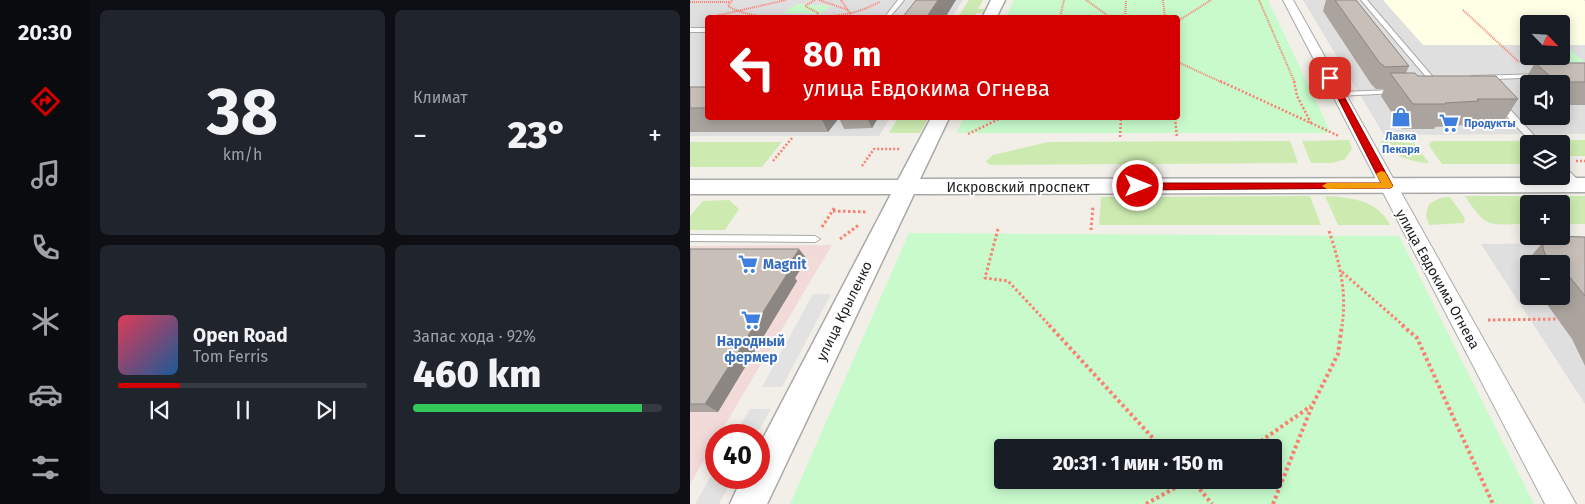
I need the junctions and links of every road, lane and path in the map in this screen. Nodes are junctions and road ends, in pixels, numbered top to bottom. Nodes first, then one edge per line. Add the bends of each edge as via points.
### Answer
1 (786, 0) edge
2 (817, 0) edge
3 (841, 0) edge
4 (901, 0) edge
5 (998, 0) edge
6 (1064, 0) edge
7 (1086, 0) edge
8 (1126, 0) edge
9 (1163, 0) edge
10 (1211, 0) edge
11 (1259, 0) edge
12 (1288, 0) edge
13 (1364, 0) edge
14 (730, 1) edge
15 (690, 2) edge
16 (881, 2) dead end
17 (848, 10) junction
18 (1463, 10) dead end
19 (736, 11) junction
20 (850, 13) junction
21 (717, 15) edge
22 (759, 15) edge
23 (817, 15) edge
24 (827, 15) edge
25 (888, 15) edge
26 (991, 15) edge
27 (1061, 15) edge
28 (1107, 15) edge
29 (1125, 15) edge
30 (1165, 15) edge
31 (1180, 20) edge
32 (690, 30) edge
33 (705, 30) edge
34 (1180, 63) edge
35 (1533, 75) edge
36 (1520, 76) edge
37 (1431, 78) junction
38 (1440, 78) edge
39 (1465, 78) edge
40 (1474, 78) junction
41 (1485, 89) edge
42 (1427, 91) edge
43 (1402, 92) edge
44 (1338, 94) junction
45 (1497, 102) edge
46 (939, 120) edge
47 (997, 120) edge
48 (1121, 120) edge
49 (1175, 120) edge
50 (1312, 124) junction
51 (968, 134) dead end
52 (1529, 135) edge
53 (1120, 137) dead end
54 (1177, 137) dead end
55 (1340, 137) dead end
56 (792, 138) dead end
57 (902, 149) dead end
58 (773, 161) dead end
59 (862, 166) dead end
60 (1520, 172) edge
61 (690, 173) edge
62 (1573, 176) edge
63 (1384, 179) junction
64 (909, 180) junction
65 (690, 187) edge
66 (836, 205) dead end
67 (833, 211) junction
68 (876, 212) dead end
69 (998, 229) dead end
70 (1330, 231) dead end
71 (690, 238) edge
72 (815, 239) joint
73 (1342, 271) junction
74 (1557, 319) dead end
75 (1462, 321) junction
76 (1312, 406) junction
77 (1154, 439) edge
78 (1264, 439) edge
79 (1174, 489) edge
80 (1198, 489) edge
81 (748, 504) edge
82 (1146, 504) edge
83 (1212, 504) edge
84 (1273, 504) edge
85 (1493, 504) edge
86 (1561, 504) edge

1 - 19 path
2 - 17 path
2 - 23 path via 805,6
3 - 17 path
4 - 25 lane
5 - 26 street
6 - 27 path
7 - 28 path
8 - 29 path
9 - 30 path
10 - 31 path
11 - 50 path via 1295,83 1297,96
12 - 44 street, улица Евдокима Огнева
13 - 37 lane
14 - 15 path
14 - 19 path via 730,9
16 - 20 path
17 - 20 path
18 - 35 path
19 - 21 path
19 - 22 path
20 - 24 path
32 - 33 lane
34 - 50 path
36 - 40 lane
37 - 38 lane
37 - 42 lane via 1434,84 1432,90
39 - 40 lane
40 - 41 lane
43 - 44 lane
44 - 63 street, улица Евдокима Огнева
45 - 52 lane
46 - 64 street, улица Крыленко
47 - 51 path
48 - 53 path
49 - 54 path
50 - 55 path
56 - 58 path
57 - 59 path via 874,149
60 - 63 street, Искровский проспект
61 - 64 street, Искровский проспект
62 - 63 street, Искровский проспект
63 - 64 street, Искровский проспект
63 - 75 street, улица Евдокима Огнева
64 - 65 street, Искровский проспект
64 - 81 street, улица Крыленко
66 - 67 path
67 - 68 path
67 - 72 path
69 - 77 path via 985,278 1008,281
70 - 73 path
71 - 72 lane
73 - 76 path via 1345,307 1338,354
73 - 85 path via 1417,338
74 - 75 path
75 - 86 street, улица Евдокима Огнева
76 - 78 path
76 - 84 path
79 - 82 path
80 - 83 path

